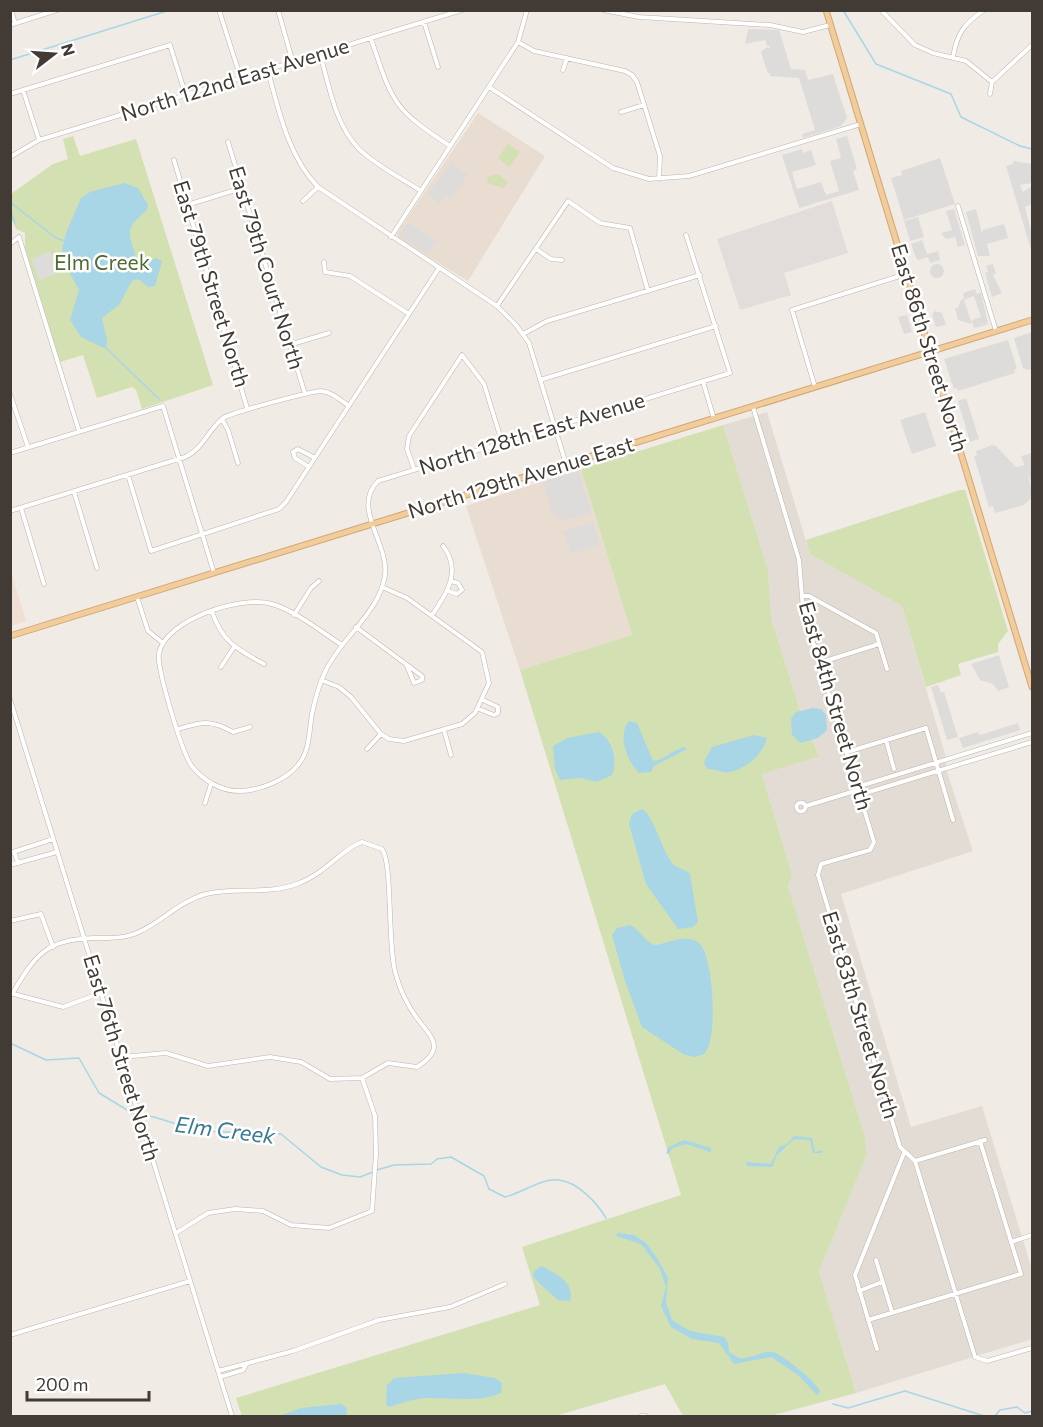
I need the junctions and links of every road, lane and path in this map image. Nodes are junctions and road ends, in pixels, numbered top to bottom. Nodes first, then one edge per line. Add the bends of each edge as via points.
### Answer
1 (11, 10) edge
2 (57, 10) edge
3 (219, 10) edge
4 (462, 10) edge
5 (527, 10) edge
6 (603, 10) edge
7 (826, 10) edge
8 (881, 10) edge
9 (984, 10) edge
10 (278, 11) edge
11 (424, 22) junction
12 (13, 24) edge
13 (830, 25) junction
14 (371, 39) junction
15 (518, 42) junction
16 (1032, 45) edge
17 (320, 54) junction
18 (953, 57) junction
19 (567, 58) junction
20 (293, 63) junction
21 (438, 67) dead end
22 (564, 70) dead end
23 (267, 71) junction
24 (241, 79) junction
25 (992, 82) junction
26 (489, 87) junction
27 (23, 90) junction
28 (10, 94) edge
29 (990, 94) dead end
30 (186, 96) junction
31 (644, 105) junction
32 (621, 112) dead end
33 (861, 124) junction
34 (39, 140) junction
35 (228, 142) dead end
36 (450, 146) junction
37 (10, 157) edge
38 (174, 160) dead end
39 (659, 179) junction
40 (318, 187) junction
41 (242, 188) junction
42 (421, 191) junction
43 (303, 201) dead end
44 (187, 205) junction
45 (958, 206) dead end
46 (686, 236) dead end
47 (391, 237) junction
48 (10, 244) edge
49 (536, 249) junction
50 (562, 260) dead end
51 (324, 262) dead end
52 (439, 268) junction
53 (907, 274) junction
54 (700, 275) junction
55 (648, 291) junction
56 (496, 306) junction
57 (409, 314) junction
58 (1032, 321) edge
59 (716, 326) junction
60 (996, 332) junction
61 (329, 333) dead end
62 (523, 334) junction
63 (290, 345) junction
64 (930, 352) junction
65 (540, 380) junction
66 (703, 382) junction
67 (815, 387) junction
68 (10, 394) edge
69 (305, 394) junction
70 (349, 406) junction
71 (753, 407) junction
72 (247, 408) junction
73 (714, 418) junction
74 (222, 419) junction
75 (555, 428) junction
76 (79, 431) junction
77 (502, 442) junction
78 (28, 447) junction
79 (10, 453) edge
80 (315, 458) junction
81 (179, 459) junction
82 (238, 463) dead end
83 (566, 464) junction
84 (309, 467) junction
85 (414, 470) junction
86 (128, 475) junction
87 (74, 492) junction
88 (21, 508) junction
89 (10, 511) edge
90 (373, 524) junction
91 (202, 535) junction
92 (443, 546) dead end
93 (97, 568) dead end
94 (214, 573) junction
95 (319, 581) dead end
96 (450, 581) junction
97 (44, 584) dead end
98 (382, 587) junction
99 (448, 591) junction
100 (802, 596) junction
101 (137, 597) junction
102 (212, 612) junction
103 (294, 615) junction
104 (432, 615) junction
105 (356, 627) junction
106 (10, 636) edge
107 (163, 643) junction
108 (879, 644) junction
109 (342, 645) junction
110 (234, 647) junction
111 (819, 663) junction
112 (264, 664) dead end
113 (407, 666) junction
114 (221, 667) dead end
115 (887, 669) dead end
116 (321, 680) junction
117 (1032, 687) edge
118 (10, 699) edge
119 (483, 700) junction
120 (479, 709) junction
121 (250, 727) dead end
122 (178, 729) junction
123 (444, 730) junction
124 (1032, 733) edge
125 (381, 734) junction
126 (886, 740) junction
127 (1032, 742) edge
128 (367, 749) dead end
129 (847, 752) junction
130 (451, 755) dead end
131 (936, 763) junction
132 (894, 769) dead end
133 (938, 771) junction
134 (211, 784) junction
135 (858, 791) junction
136 (205, 803) dead end
137 (806, 806) dead end
138 (953, 820) dead end
139 (53, 839) junction
140 (12, 852) edge
141 (57, 852) junction
142 (18, 863) junction
143 (821, 864) joint
144 (10, 866) edge
145 (10, 921) edge
146 (84, 939) junction
147 (53, 947) junction
148 (101, 993) junction
149 (11, 994) edge
150 (121, 1057) junction
151 (362, 1078) junction
152 (904, 1153) junction
153 (915, 1161) junction
154 (176, 1233) junction
155 (1032, 1235) edge
156 (1011, 1242) junction
157 (876, 1260) dead end
158 (190, 1281) junction
159 (882, 1282) junction
160 (505, 1284) dead end
161 (859, 1291) junction
162 (956, 1293) junction
163 (892, 1312) junction
164 (868, 1320) junction
165 (10, 1335) edge
166 (1032, 1348) edge
167 (877, 1349) dead end
168 (247, 1365) junction
169 (218, 1371) junction
170 (220, 1377) junction
171 (232, 1416) edge

1 - 12 street
2 - 12 street
3 - 24 street
4 - 11 street, North 122nd East Avenue
5 - 15 street
6 - 13 street via 639,17 775,25 803,32
7 - 13 main road, East 86th Street North
8 - 18 street via 915,45
9 - 18 street via 963,26
10 - 20 street
11 - 14 street, North 122nd East Avenue
11 - 21 street
13 - 33 main road, East 86th Street North
14 - 17 street, North 122nd East Avenue
14 - 36 street via 387,87 398,106
15 - 19 street via 534,51
15 - 26 street
16 - 25 street
17 - 20 street, North 122nd East Avenue
17 - 42 street via 340,119 354,143
18 - 25 street via 972,65
19 - 22 street
19 - 31 street via 625,71 637,82
20 - 23 street, North 122nd East Avenue
23 - 24 street, North 122nd East Avenue
23 - 40 street via 292,150
24 - 30 street, North 122nd East Avenue
25 - 29 street
26 - 36 street
26 - 39 street via 607,164 634,176
27 - 28 street
27 - 30 street via 170,45
27 - 34 street
30 - 34 street, North 122nd East Avenue
31 - 32 street
31 - 39 street via 660,156
33 - 39 street via 689,176
33 - 53 main road, East 86th Street North
34 - 37 street, North 122nd East Avenue
35 - 41 street, East 79th Court North
36 - 42 street
38 - 44 street, East 79th Street North
40 - 43 street
40 - 47 street
41 - 44 street
41 - 63 street, East 79th Court North
42 - 47 street
44 - 72 street, East 79th Street North
45 - 60 street
46 - 54 street
47 - 52 street
48 - 76 street via 19,237
49 - 50 street via 551,259
49 - 55 street via 567,201 600,222 630,228
49 - 56 street
51 - 57 street via 325,272 350,276
52 - 56 street
52 - 57 street
53 - 64 main road, East 86th Street North
53 - 67 street via 792,310
54 - 55 street
54 - 59 street
55 - 62 street via 548,321
56 - 62 street
57 - 70 street
58 - 60 main road, North 129th Avenue East
59 - 65 street
59 - 66 street, North 128th East Avenue via 730,373
60 - 64 main road, North 129th Avenue East
61 - 63 street
62 - 65 street
63 - 69 street, East 79th Court North
64 - 67 main road, North 129th Avenue East
64 - 117 main road, East 86th Street North
65 - 75 street
66 - 73 street
66 - 75 street, North 128th East Avenue
67 - 71 main road, North 129th Avenue East
68 - 78 street
69 - 70 street via 327,392
69 - 72 street
70 - 80 street
71 - 73 main road, North 129th Avenue East
71 - 100 street, East 84th Street North via 799,560
72 - 74 street
73 - 83 main road, North 129th Avenue East
74 - 81 street via 197,450
74 - 82 street
75 - 77 street, North 128th East Avenue
75 - 83 street
76 - 78 street
76 - 81 street via 163,406
77 - 85 street, North 128th East Avenue
77 - 85 street via 484,384 462,355 407,440
78 - 79 street
80 - 84 street
80 - 84 street via 298,449 293,452 295,458
81 - 86 street
81 - 91 street
83 - 90 main road, North 129th Avenue East
84 - 91 street via 274,512
85 - 90 street, North 128th East Avenue via 381,479 375,485 367,502
86 - 87 street
86 - 91 street via 151,551
87 - 88 street
87 - 93 street
88 - 89 street
88 - 97 street
90 - 94 main road, North 129th Avenue East
90 - 98 street, North 128th East Avenue via 385,560
91 - 94 street
92 - 96 street via 450,555
94 - 101 main road, North 129th Avenue East
95 - 103 street
96 - 99 street
96 - 99 street via 458,583 462,590 457,594
98 - 104 street
98 - 105 street
99 - 104 street
100 - 108 street via 809,596 876,633
100 - 111 street, East 84th Street North
101 - 106 main road, North 129th Avenue East
101 - 107 street via 148,631
102 - 103 street via 260,602
102 - 107 street via 182,624
102 - 110 street via 222,635
103 - 109 street
104 - 119 street via 482,652 489,674
105 - 109 street
105 - 113 street
107 - 122 street via 158,664
108 - 111 street
108 - 115 street
109 - 116 street
110 - 112 street
110 - 114 street
111 - 129 street, East 84th Street North
113 - 113 street via 414,683 422,680 422,676
116 - 125 street via 351,697
116 - 134 street via 300,764 283,778 250,790
118 - 139 street, East 76th Street North
119 - 120 street
119 - 120 street via 495,704 498,712 494,715
120 - 123 street via 468,720
121 - 122 street via 233,732 214,722 205,722
122 - 134 street via 190,764
123 - 125 street via 404,741
123 - 130 street
124 - 131 street
125 - 128 street
126 - 129 street
126 - 131 street via 926,728
126 - 132 street
127 - 133 street
129 - 135 street, East 84th Street North
131 - 133 street
131 - 135 street
133 - 135 street
133 - 138 street
134 - 136 street
135 - 137 street
135 - 143 street, East 84th Street North via 873,848
139 - 140 street
139 - 141 street, East 76th Street North
140 - 142 street
141 - 142 street
141 - 146 street, East 76th Street North
142 - 144 street
143 - 152 street, East 83th Street North via 818,875
145 - 147 street via 41,914
146 - 147 street
146 - 148 street, East 76th Street North
146 - 151 street via 136,933 183,903 206,894 287,887 320,873 357,844 377,845 388,863 394,972 410,1008 432,1036 434,1048 431,1056 417,1067 388,1063
147 - 149 street via 33,959
148 - 149 street via 63,1007
148 - 150 street, East 76th Street North
150 - 151 street via 166,1053 208,1066 270,1057 301,1062 330,1079
150 - 154 street, East 76th Street North
151 - 154 street via 375,1116 372,1211 330,1228 291,1225 263,1211 235,1209 208,1213
152 - 153 street
152 - 161 street via 856,1270
153 - 156 street via 983,1141
153 - 162 street
154 - 158 street, East 76th Street North
155 - 156 street
156 - 162 street via 1021,1274
157 - 159 street
158 - 165 street
158 - 169 street, East 76th Street North
159 - 161 street
159 - 163 street
160 - 168 street via 450,1307 379,1320
161 - 164 street
162 - 163 street
162 - 166 street via 979,1361
163 - 164 street
164 - 167 street
168 - 169 street
168 - 170 street
169 - 170 street, East 76th Street North
170 - 171 street, East 76th Street North

